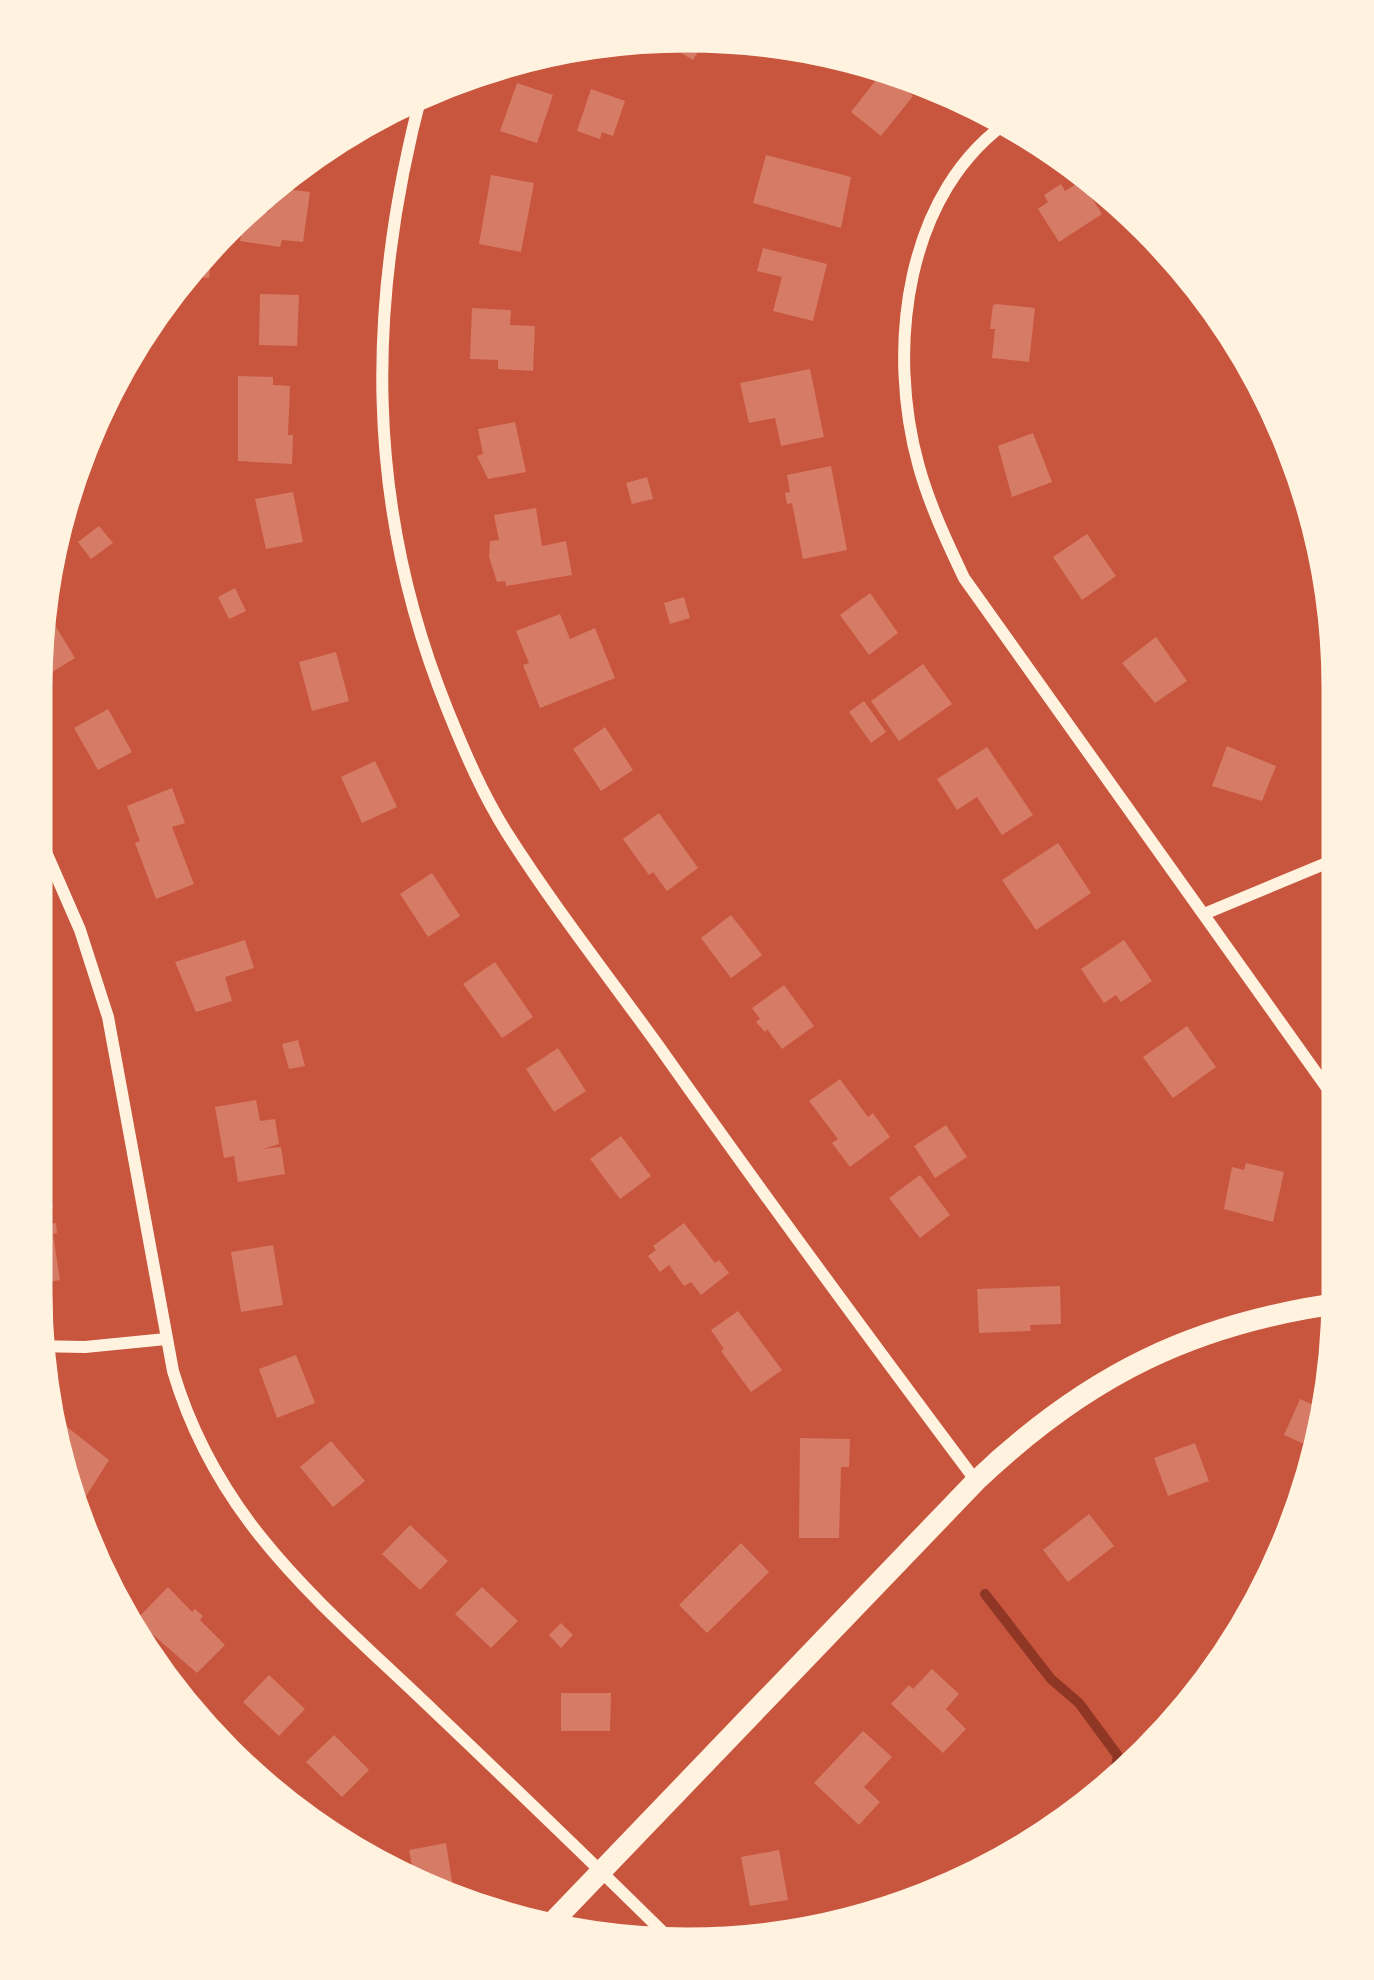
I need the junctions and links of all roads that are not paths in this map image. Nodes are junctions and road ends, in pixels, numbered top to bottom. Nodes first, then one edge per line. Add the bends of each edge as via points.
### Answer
1 (419, 104) edge
2 (1002, 128) edge
3 (45, 850) edge
4 (1329, 862) edge
5 (1204, 914) junction
6 (1329, 1091) edge
7 (1329, 1306) edge
8 (166, 1339) junction
9 (47, 1347) edge
10 (976, 1481) junction
11 (602, 1871) junction
12 (554, 1921) edge
13 (665, 1934) edge

1 - 10 street via 389,247 380,411 396,539 428,662 466,757 506,832
2 - 5 street via 956,176 915,266 904,356 918,465 964,578
3 - 8 street via 108,1017
4 - 5 street
5 - 6 street
7 - 10 street via 1245,1321 1115,1373 1038,1424
8 - 9 street
8 - 11 street via 206,1457 272,1555
10 - 11 street
11 - 12 street
11 - 13 street

